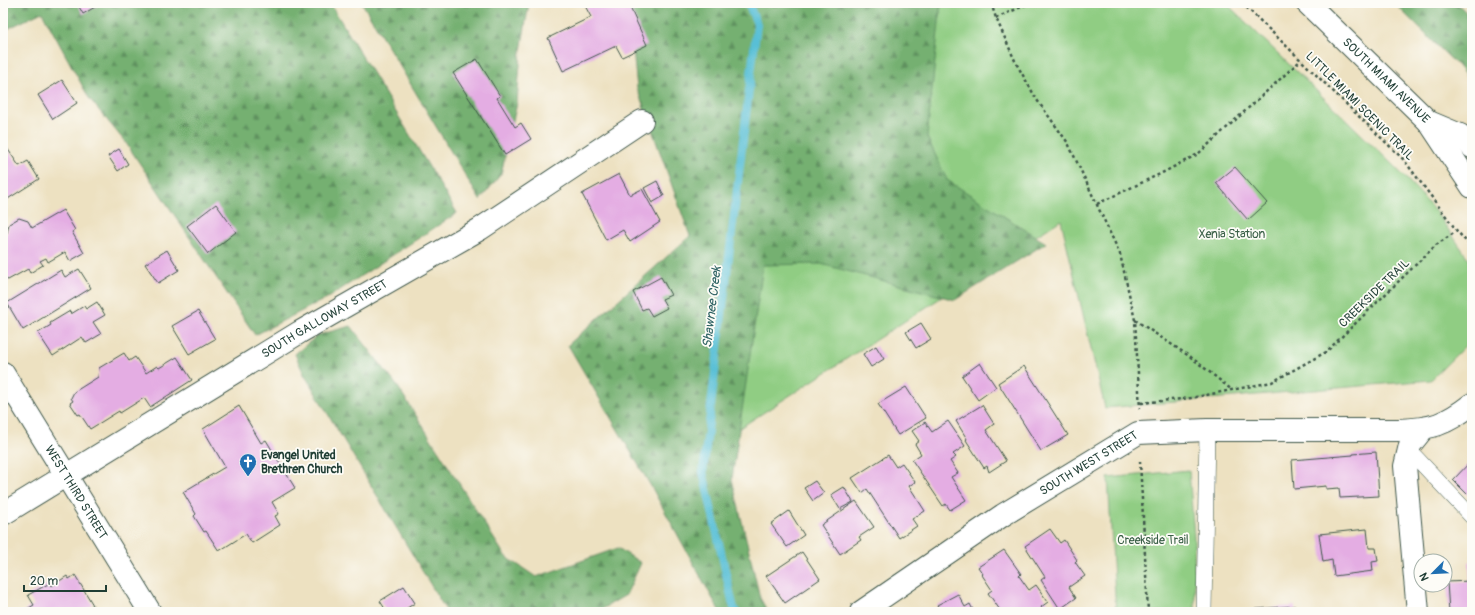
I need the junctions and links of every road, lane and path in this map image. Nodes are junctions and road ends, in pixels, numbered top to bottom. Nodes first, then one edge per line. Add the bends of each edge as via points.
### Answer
1 (992, 3) edge
2 (1030, 3) edge
3 (1242, 3) edge
4 (1307, 3) edge
5 (1024, 4) edge
6 (996, 18) junction
7 (1301, 60) junction
8 (642, 121) dead end
9 (1429, 122) junction
10 (1472, 147) edge
11 (1472, 186) edge
12 (1097, 204) junction
13 (1457, 231) junction
14 (1472, 248) edge
15 (1134, 320) junction
16 (3, 373) edge
17 (1233, 390) junction
18 (1141, 403) junction
19 (1472, 404) edge
20 (1423, 429) junction
21 (1207, 430) junction
22 (1138, 433) junction
23 (1409, 450) junction
24 (66, 476) junction
25 (3, 514) edge
26 (1472, 517) edge
27 (150, 612) edge
28 (861, 612) edge
29 (1148, 612) edge
30 (1204, 612) edge
31 (1418, 612) edge

1 - 6 path
2 - 5 path
3 - 7 path, LITTLE MIAMI SCENIC TRAIL
4 - 9 street, SOUTH MIAMI AVENUE
5 - 6 path
6 - 12 path via 1037,100 1068,142
7 - 12 path via 1198,154
7 - 13 path, LITTLE MIAMI SCENIC TRAIL via 1404,160
8 - 24 street, SOUTH GALLOWAY STREET via 480,229 300,332
9 - 10 street, SOUTH MIAMI AVENUE via 1460,135
9 - 11 street
12 - 15 path via 1120,254
13 - 14 path, LITTLE MIAMI SCENIC TRAIL
13 - 17 path, CREEKSIDE TRAIL via 1436,245 1326,352 1272,382
15 - 17 path via 1192,358
15 - 18 path
16 - 24 street, WEST THIRD STREET
17 - 18 path, CREEKSIDE TRAIL via 1191,398
18 - 22 path
19 - 20 street, SOUTH WEST STREET via 1446,422
20 - 21 street, SOUTH WEST STREET
20 - 23 street
21 - 22 street, SOUTH WEST STREET
21 - 30 lane
22 - 28 street, SOUTH WEST STREET via 1003,515
22 - 29 path
23 - 26 lane
23 - 31 street via 1405,466
24 - 25 street, SOUTH GALLOWAY STREET
24 - 27 street, WEST THIRD STREET

